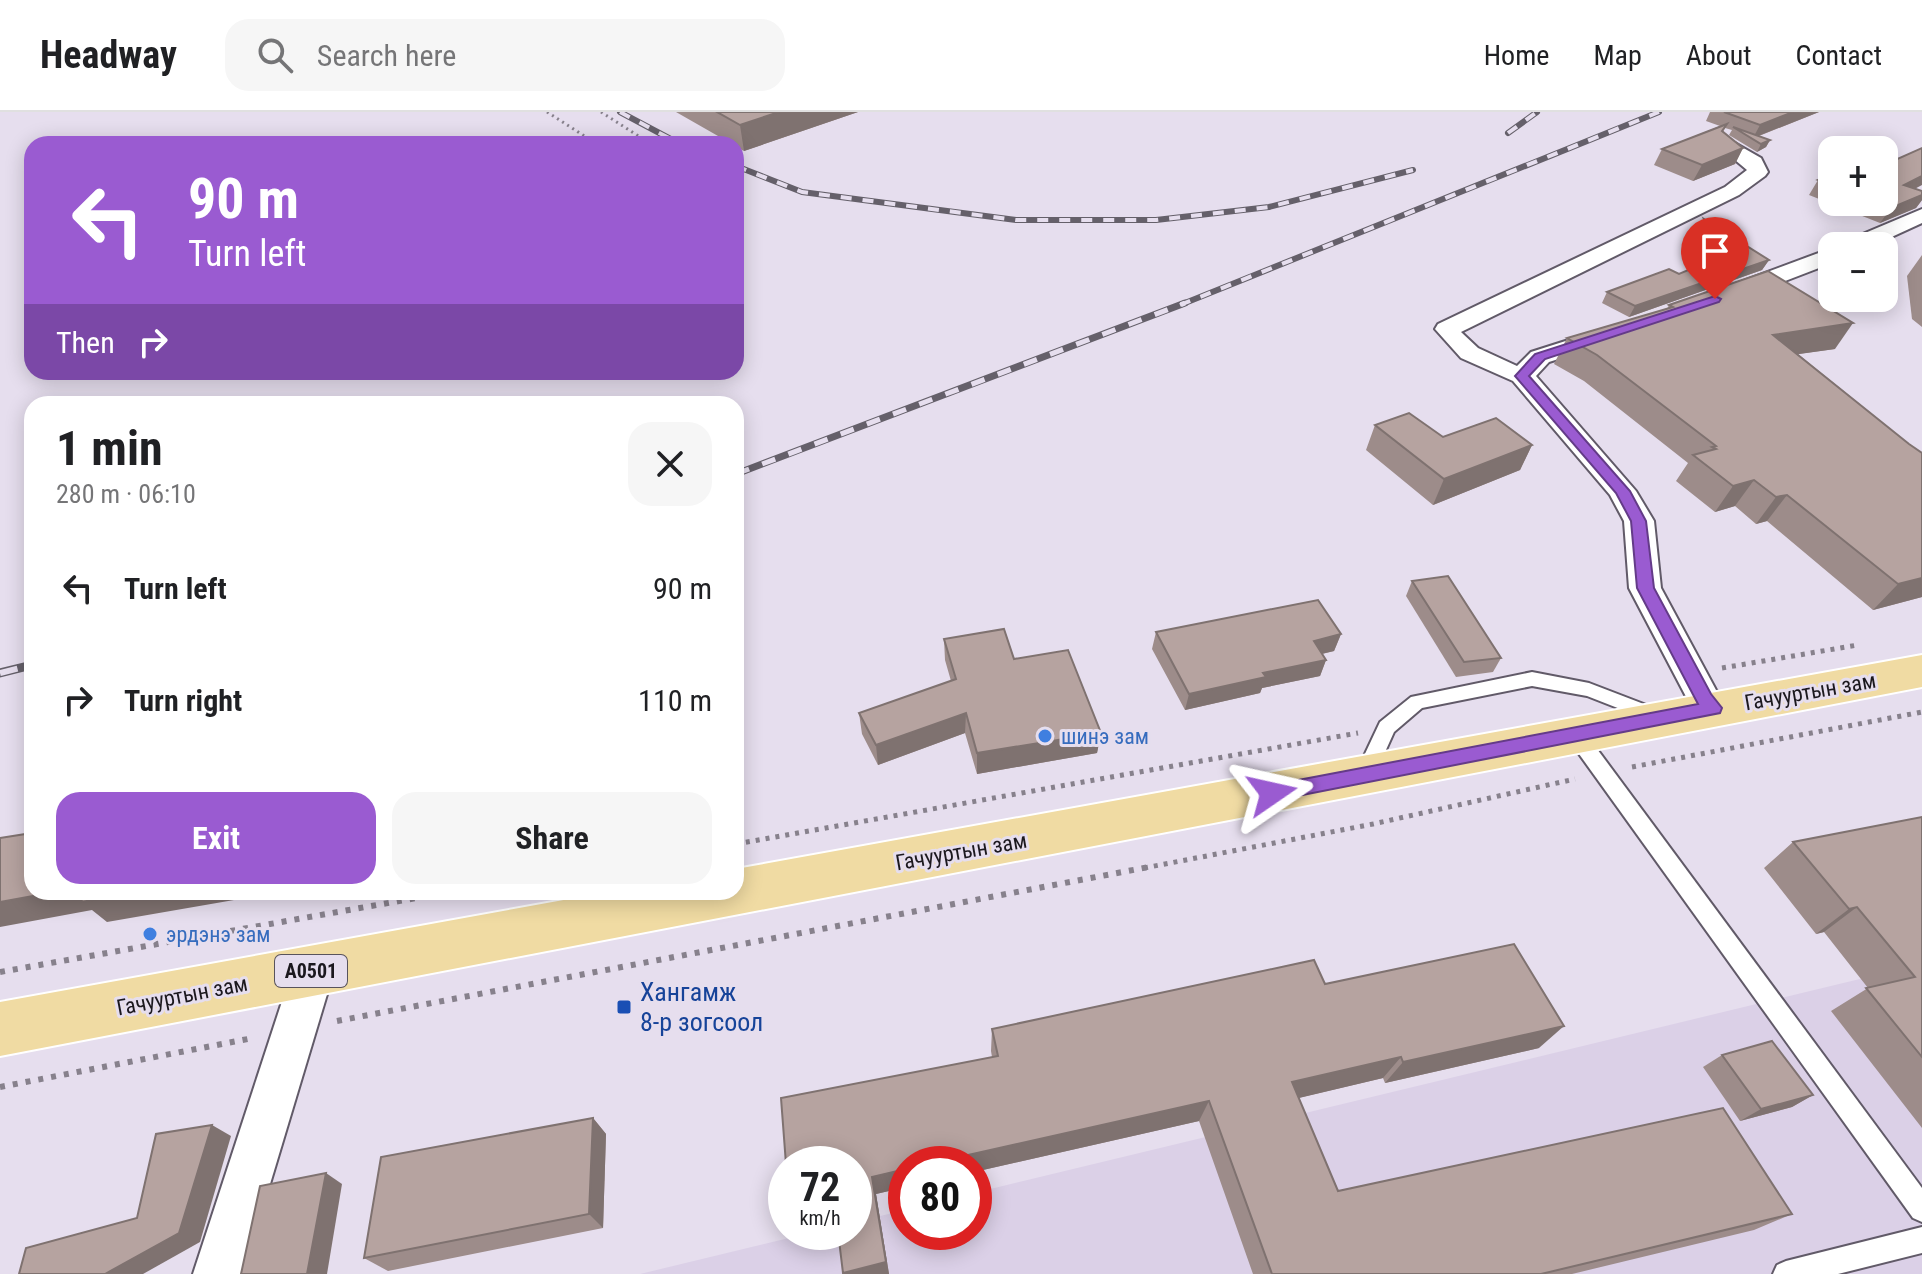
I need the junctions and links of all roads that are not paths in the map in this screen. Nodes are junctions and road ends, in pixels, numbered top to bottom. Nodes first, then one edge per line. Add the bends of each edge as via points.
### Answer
1 (1726, 144) edge
2 (1922, 215) edge
3 (1885, 232) edge
4 (1818, 260) edge
5 (1718, 298) edge
6 (1633, 328) edge
7 (1522, 376) junction
8 (1922, 671) edge
9 (1702, 690) junction
10 (1662, 718) junction
11 (1576, 735) junction
12 (1365, 776) junction
13 (744, 891) edge
14 (696, 900) edge
15 (313, 971) junction
16 (0, 1029) edge
17 (1922, 1209) edge
18 (1922, 1240) edge
19 (218, 1274) edge
20 (1786, 1274) edge

1 - 7 street via 1754,162 1758,172 1732,191 1447,329 1456,346
2 - 3 street
4 - 5 street
6 - 7 street via 1540,357
7 - 9 street via 1622,491 1639,521 1645,588
8 - 9 highway, Гачууртын зам / A0501
9 - 10 highway, Гачууртын зам / A0501
10 - 11 highway, Гачууртын зам / A0501
10 - 12 lane via 1589,690 1532,679 1417,702 1387,727
11 - 12 highway, Гачууртын зам / A0501
11 - 17 lane
12 - 13 highway, Гачууртын зам / A0501
14 - 15 highway, Гачууртын зам / A0501
15 - 16 highway, Гачууртын зам / A0501
15 - 19 street
18 - 20 lane

